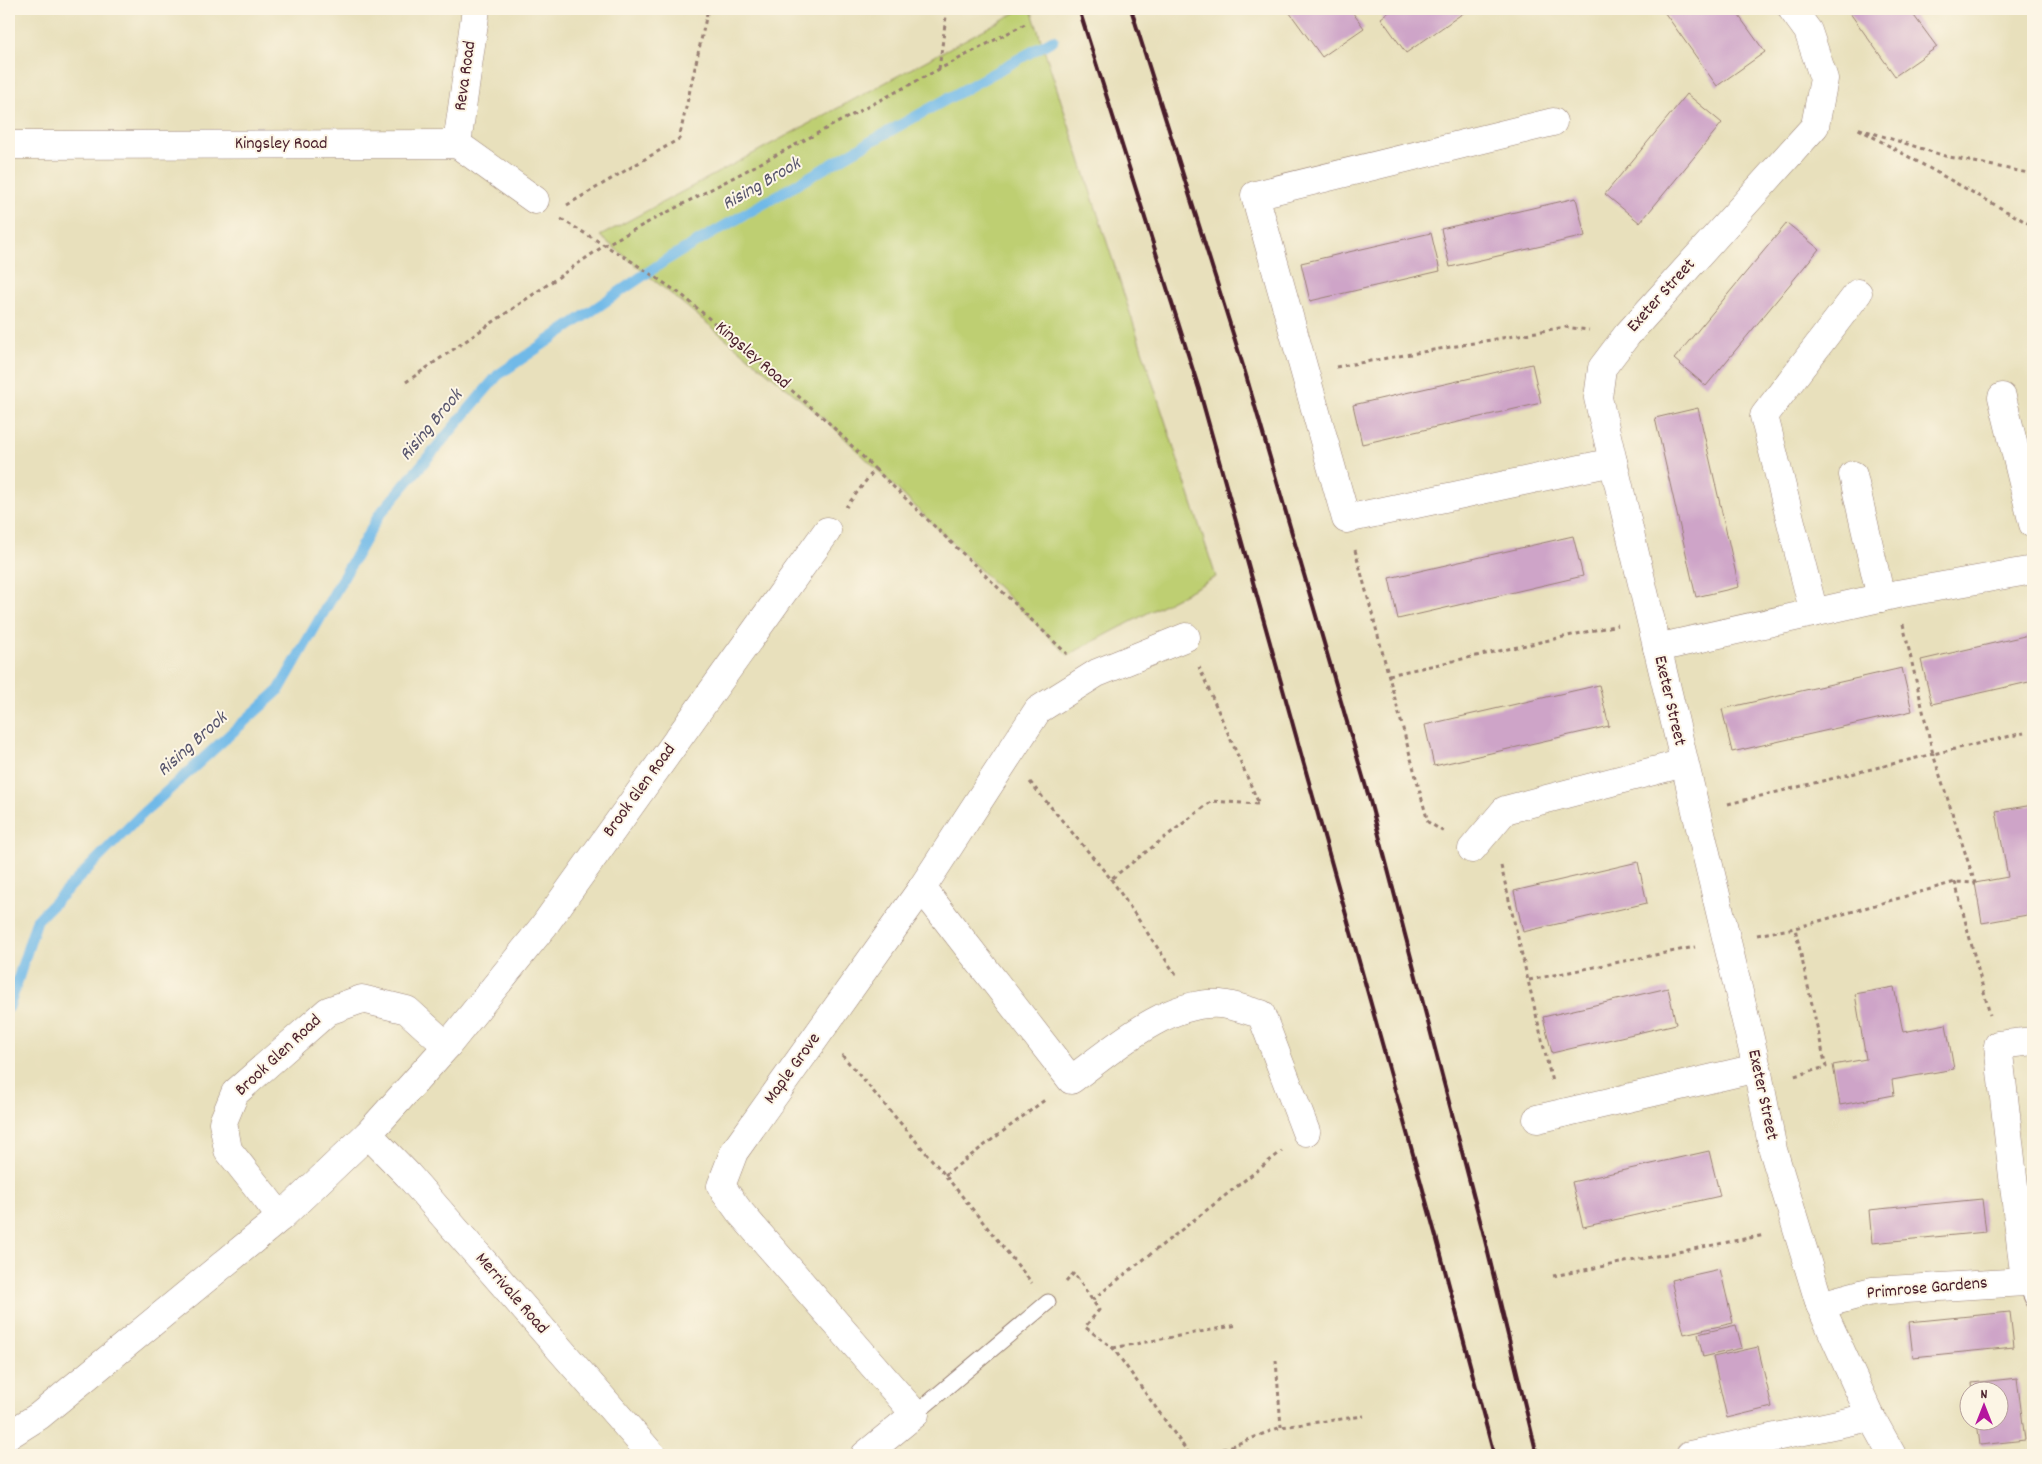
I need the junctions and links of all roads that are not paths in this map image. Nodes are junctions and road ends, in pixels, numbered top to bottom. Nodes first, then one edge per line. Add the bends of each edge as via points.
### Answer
1 (476, 9) edge
2 (1792, 9) edge
3 (1553, 122) dead end
4 (457, 144) junction
5 (9, 145) edge
6 (544, 207) road end
7 (1858, 294) dead end
8 (2002, 397) dead end
9 (1613, 462) junction
10 (1853, 476) dead end
11 (2033, 524) edge
12 (827, 531) road end
13 (2033, 570) edge
14 (1889, 596) junction
15 (1814, 613) junction
16 (1186, 637) road end
17 (1657, 648) junction
18 (1684, 763) junction
19 (1472, 850) road end
20 (922, 888) junction
21 (2033, 1041) edge
22 (447, 1046) junction
23 (1759, 1077) junction
24 (1548, 1116) road end
25 (1306, 1132) road end
26 (368, 1134) junction
27 (281, 1217) junction
28 (2030, 1286) edge
29 (1048, 1302) road end
30 (1820, 1305) junction
31 (915, 1414) junction
32 (1871, 1417) junction
33 (9, 1435) edge
34 (652, 1455) edge
35 (865, 1455) edge
36 (1690, 1455) edge
37 (1892, 1455) edge

1 - 4 street, Reva Road
2 - 9 street, Exeter Street via 1808,31 1824,79 1815,126 1626,334 1602,368 1598,398
3 - 9 street via 1255,195 1346,520
4 - 5 street, Kingsley Road
4 - 6 street
7 - 15 street via 1764,416
8 - 11 street
9 - 17 street, Exeter Street
10 - 14 street
12 - 22 street, Brook Glen Road via 543,927
13 - 14 street
14 - 15 street
15 - 17 street
16 - 20 street, Maple Grove via 1097,674 1038,710
17 - 18 street, Exeter Street
18 - 19 street via 1505,810
18 - 23 street, Exeter Street
20 - 25 street via 1071,1080 1168,1014 1196,1005 1221,1004 1261,1014
20 - 31 street, Maple Grove via 734,1152 721,1186
21 - 28 street via 1998,1045
22 - 26 street, Brook Glen Road
22 - 27 street, Brook Glen Road via 407,1010 362,999 328,1011 235,1093 222,1122 228,1150
23 - 24 street
23 - 30 street, Exeter Street via 1773,1150
26 - 27 street, Brook Glen Road
26 - 34 street, Merrivale Road via 408,1175
27 - 33 street, Brook Glen Road via 39,1416
28 - 30 street, Primrose Gardens via 1872,1291
29 - 31 lane
30 - 32 street, Exeter Street
31 - 35 street
32 - 36 street
32 - 37 street, Exeter Street

